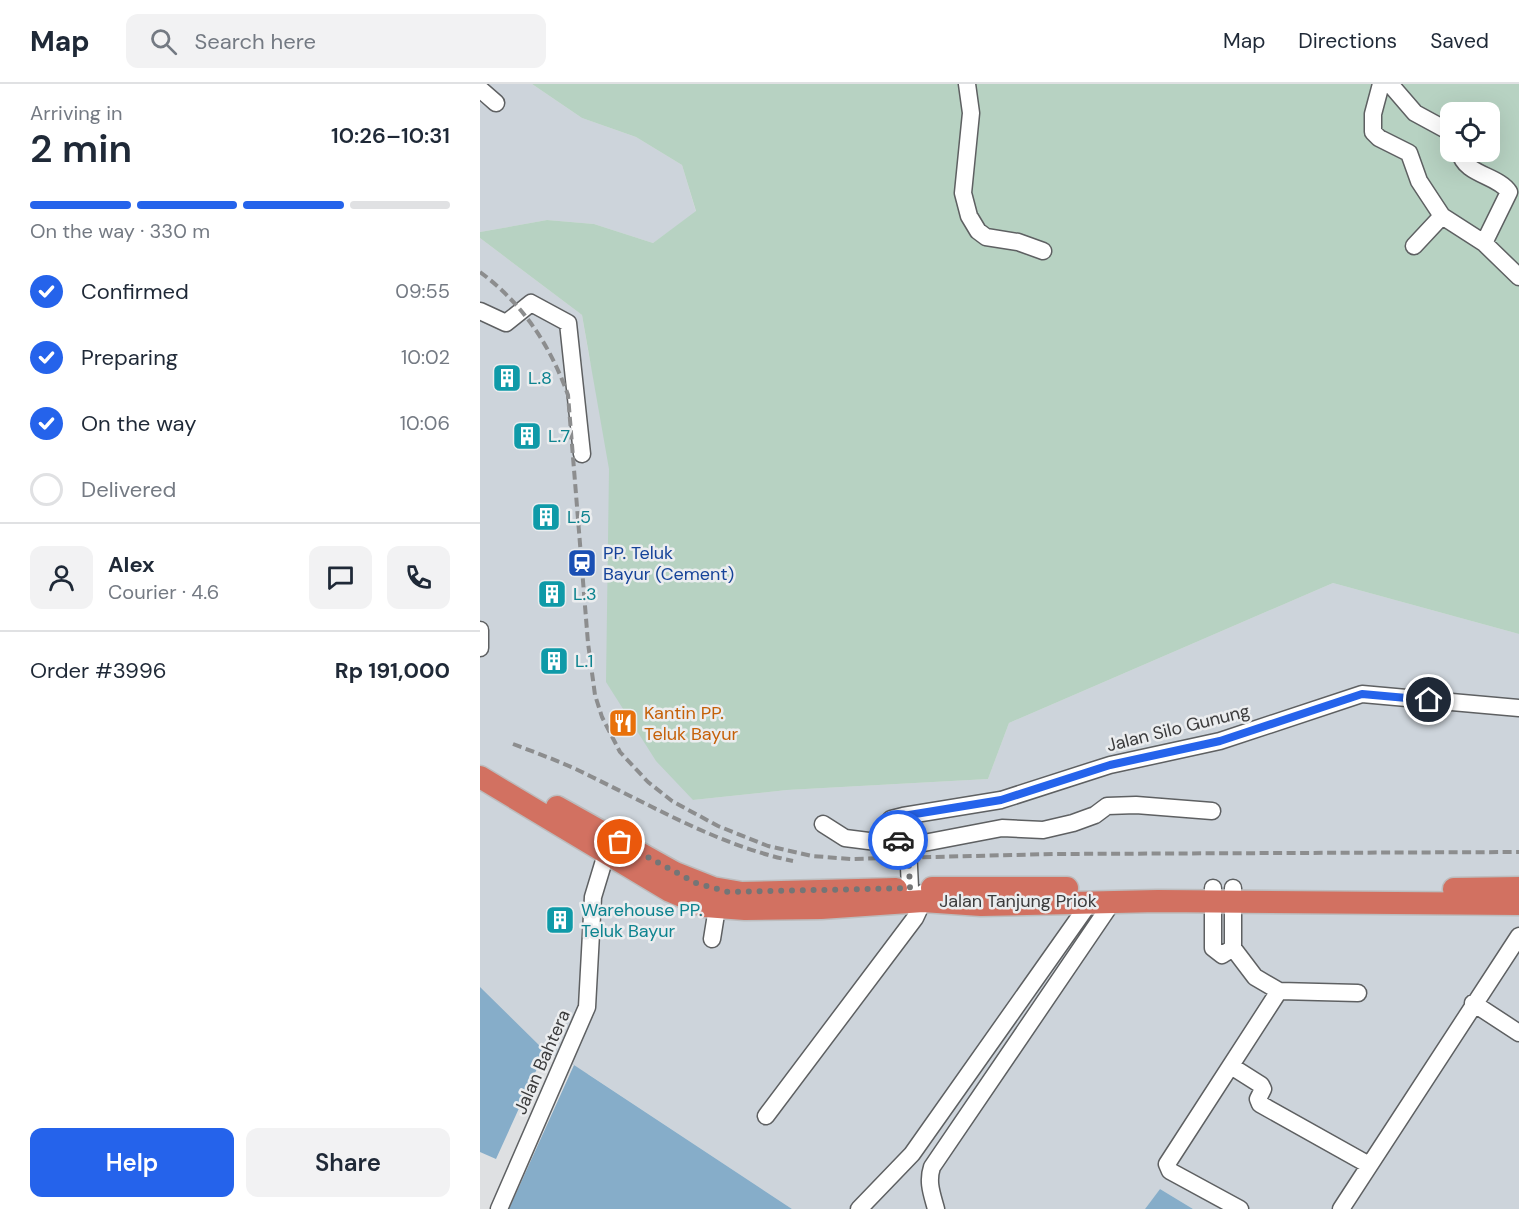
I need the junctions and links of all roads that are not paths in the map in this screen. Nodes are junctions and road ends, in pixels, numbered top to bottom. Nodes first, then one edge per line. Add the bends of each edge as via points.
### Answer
1 (967, 84) edge
2 (1381, 84) edge
3 (1390, 84) edge
4 (480, 89) edge
5 (496, 103) dead end
6 (1440, 127) edge
7 (1465, 162) edge
8 (1442, 216) junction
9 (1484, 243) junction
10 (1414, 246) dead end
11 (1043, 251) dead end
12 (1519, 277) edge
13 (480, 311) edge
14 (582, 454) dead end
15 (1519, 708) edge
16 (480, 763) edge
17 (480, 777) edge
18 (1212, 811) dead end
19 (823, 824) dead end
20 (908, 846) junction
21 (606, 854) junction
22 (1519, 888) edge
23 (918, 892) junction
24 (1223, 895) junction
25 (1090, 902) junction
26 (1113, 902) junction
27 (1519, 904) edge
28 (717, 908) junction
29 (1519, 936) edge
30 (712, 939) dead end
31 (1280, 992) junction
32 (1358, 993) dead end
33 (1473, 1003) junction
34 (1519, 1033) edge
35 (1231, 1066) junction
36 (766, 1116) dead end
37 (1369, 1165) junction
38 (499, 1209) edge
39 (859, 1209) edge
40 (936, 1209) edge
41 (1240, 1209) edge
42 (1341, 1209) edge

1 - 11 street via 971,113 963,193 969,216 986,237
2 - 8 street via 1373,132 1409,153 1419,182
3 - 6 street via 1415,113
4 - 5 street
7 - 9 street via 1509,192
8 - 9 street
8 - 10 street
9 - 12 street
13 - 14 street via 506,323 531,303 568,323
15 - 20 street, Jalan Silo Gunung via 1362,694 1220,741 1110,765 1001,800 932,810 886,822 886,833
16 - 23 highway, Jalan Tanjung Priok via 675,873 713,888 742,893
17 - 21 highway, Jalan Tanjung Priok
18 - 20 street via 1107,806 1095,815 1043,830 1002,828
19 - 20 street via 845,838
20 - 23 street
21 - 28 highway, Jalan Tanjung Priok via 687,900
21 - 38 street, Jalan Bahtera via 592,897 587,1007
22 - 24 highway, Jalan Tanjung Priok
23 - 24 highway, Jalan Tanjung Priok
23 - 25 highway, Jalan Tanjung Priok via 981,905
23 - 28 highway, Jalan Tanjung Priok via 821,909
23 - 36 street via 911,923
24 - 26 highway, Jalan Tanjung Priok
24 - 27 highway, Jalan Tanjung Priok
24 - 31 street via 1233,948 1255,977
25 - 26 highway, Jalan Tanjung Priok
25 - 39 street via 912,1154
26 - 40 street via 932,1167 930,1188
28 - 30 street
29 - 33 street
31 - 32 street
31 - 35 street
33 - 34 street
33 - 37 street
35 - 37 street via 1262,1085 1260,1104
35 - 41 street via 1167,1164 1170,1171
37 - 42 street

